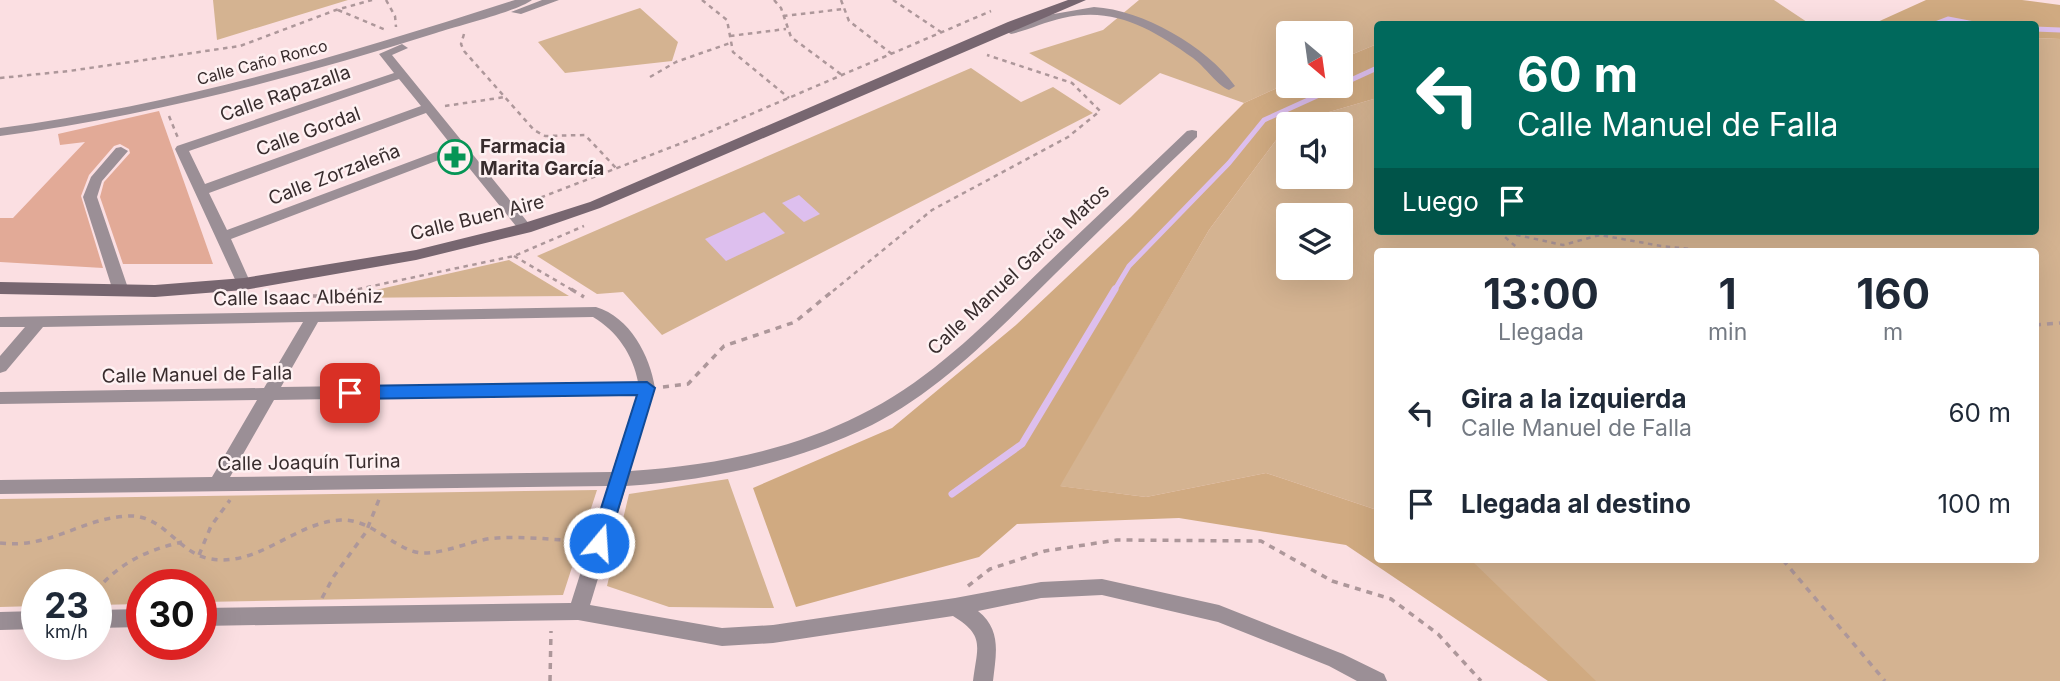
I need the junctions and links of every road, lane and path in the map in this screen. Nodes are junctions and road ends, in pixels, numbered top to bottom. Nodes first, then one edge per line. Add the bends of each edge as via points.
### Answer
1 (352, 0) edge
2 (372, 0) edge
3 (386, 0) edge
4 (526, 0) edge
5 (553, 0) edge
6 (702, 0) edge
7 (774, 0) edge
8 (841, 0) edge
9 (893, 0) edge
10 (1080, 0) edge
11 (1094, 0) edge
12 (1069, 2) edge
13 (349, 6) junction
14 (337, 9) junction
15 (844, 9) junction
16 (991, 11) dead end
17 (783, 16) junction
18 (1013, 25) junction
19 (465, 28) junction
20 (786, 29) junction
21 (941, 32) junction
22 (396, 36) junction
23 (730, 36) junction
24 (730, 43) junction
25 (959, 48) junction
26 (892, 54) junction
27 (987, 55) dead end
28 (401, 74) junction
29 (842, 75) junction
30 (650, 77) dead end
31 (0, 78) edge
32 (1229, 86) dead end
33 (505, 97) junction
34 (789, 98) junction
35 (428, 108) junction
36 (0, 132) edge
37 (1192, 134) dead end
38 (460, 147) junction
39 (121, 151) dead end
40 (616, 168) junction
41 (200, 191) junction
42 (510, 209) junction
43 (525, 228) junction
44 (1506, 235) edge
45 (1517, 235) edge
46 (1600, 235) edge
47 (1600, 235) edge
48 (223, 237) junction
49 (1517, 248) edge
50 (1681, 248) edge
51 (244, 284) junction
52 (0, 288) edge
53 (121, 291) junction
54 (326, 296) dead end
55 (596, 312) junction
56 (314, 316) junction
57 (0, 322) edge
58 (38, 322) junction
59 (2060, 323) edge
60 (2039, 325) edge
61 (0, 367) edge
62 (647, 388) junction
63 (269, 394) junction
64 (0, 398) edge
65 (619, 479) junction
66 (386, 482) junction
67 (217, 484) junction
68 (0, 487) edge
69 (233, 495) dead end
70 (370, 525) junction
71 (182, 542) junction
72 (0, 543) edge
73 (599, 543) junction
74 (199, 555) junction
75 (1786, 563) edge
76 (112, 572) edge
77 (955, 607) junction
78 (551, 610) junction
79 (578, 611) junction
80 (316, 615) junction
81 (217, 617) edge
82 (21, 620) edge
83 (0, 621) edge
84 (550, 681) edge
85 (983, 681) edge
86 (1377, 681) edge
87 (1482, 681) edge
88 (1885, 681) edge

1 - 13 path
2 - 13 path
3 - 22 path via 397,20
4 - 22 street, Calle Caño Ronco
5 - 19 street
6 - 23 path via 727,20
7 - 17 path
8 - 15 path
9 - 21 path
10 - 12 main road
11 - 18 main road
12 - 18 main road
13 - 14 path
14 - 22 path
14 - 31 path via 233,47
15 - 17 path
15 - 26 path via 855,27
16 - 21 path
17 - 20 path
18 - 25 main road, Calle Buen Aire
19 - 28 street via 385,54
19 - 33 path via 464,51
20 - 23 path
20 - 29 path via 798,44
21 - 26 path
22 - 36 street, Calle Caño Ronco via 164,104 57,126
23 - 24 path
24 - 30 path via 676,62
24 - 34 path via 733,52
25 - 32 street via 1069,12 1105,11 1133,18 1194,52 1219,71
25 - 43 main road, Calle Buen Aire via 628,191
26 - 29 path
27 - 62 path via 1072,83 1100,111 1068,137 932,210 795,322 724,346 688,384
28 - 35 street
28 - 41 street, Calle Rapazalla via 182,149
29 - 34 path
33 - 35 path
33 - 40 path via 534,130 545,136 585,135
34 - 40 path
35 - 38 street
35 - 41 street, Calle Gordal
37 - 65 street, Calle Manuel García Matos via 982,336 897,402 851,426 756,459 703,472
38 - 42 street
38 - 48 street, Calle Zorzaleña
39 - 53 street via 96,180 90,197
40 - 42 path
41 - 48 street
42 - 43 street
43 - 51 main road, Calle Buen Aire via 416,255
44 - 49 path
45 - 47 path via 1563,245
46 - 50 path
48 - 51 street
51 - 53 main road, Calle Buen Aire
52 - 53 main road, Calle Buen Aire
54 - 55 path via 514,256 581,294
55 - 56 street, Calle Isaac Albéniz
55 - 62 street via 637,352
56 - 58 street, Calle Isaac Albéniz
56 - 63 street
57 - 58 street, Calle Isaac Albéniz
58 - 61 street
59 - 60 path
62 - 63 street, Calle Manuel de Falla
62 - 65 street
63 - 64 street, Calle Manuel de Falla
63 - 67 street
65 - 66 street, Calle Joaquín Turina
65 - 73 street
66 - 67 street, Calle Joaquín Turina
66 - 70 path
67 - 68 street, Calle Joaquín Turina
69 - 74 path via 211,523
70 - 73 path via 424,553 496,538
70 - 74 path via 342,520 324,523 254,554 233,559
70 - 80 path via 331,576
71 - 72 path via 147,517 128,516 38,544 16,547
71 - 74 path
71 - 76 path via 129,559
73 - 79 street
75 - 88 path
77 - 79 street via 773,634 722,637
77 - 85 street via 980,624 986,636 989,651
77 - 86 street via 1041,590 1102,587 1219,614
77 - 87 path via 969,584 990,569 1045,551 1117,540 1261,541 1332,581 1391,599 1438,634
78 - 79 street
78 - 80 street
78 - 84 path
80 - 81 street
82 - 83 street

